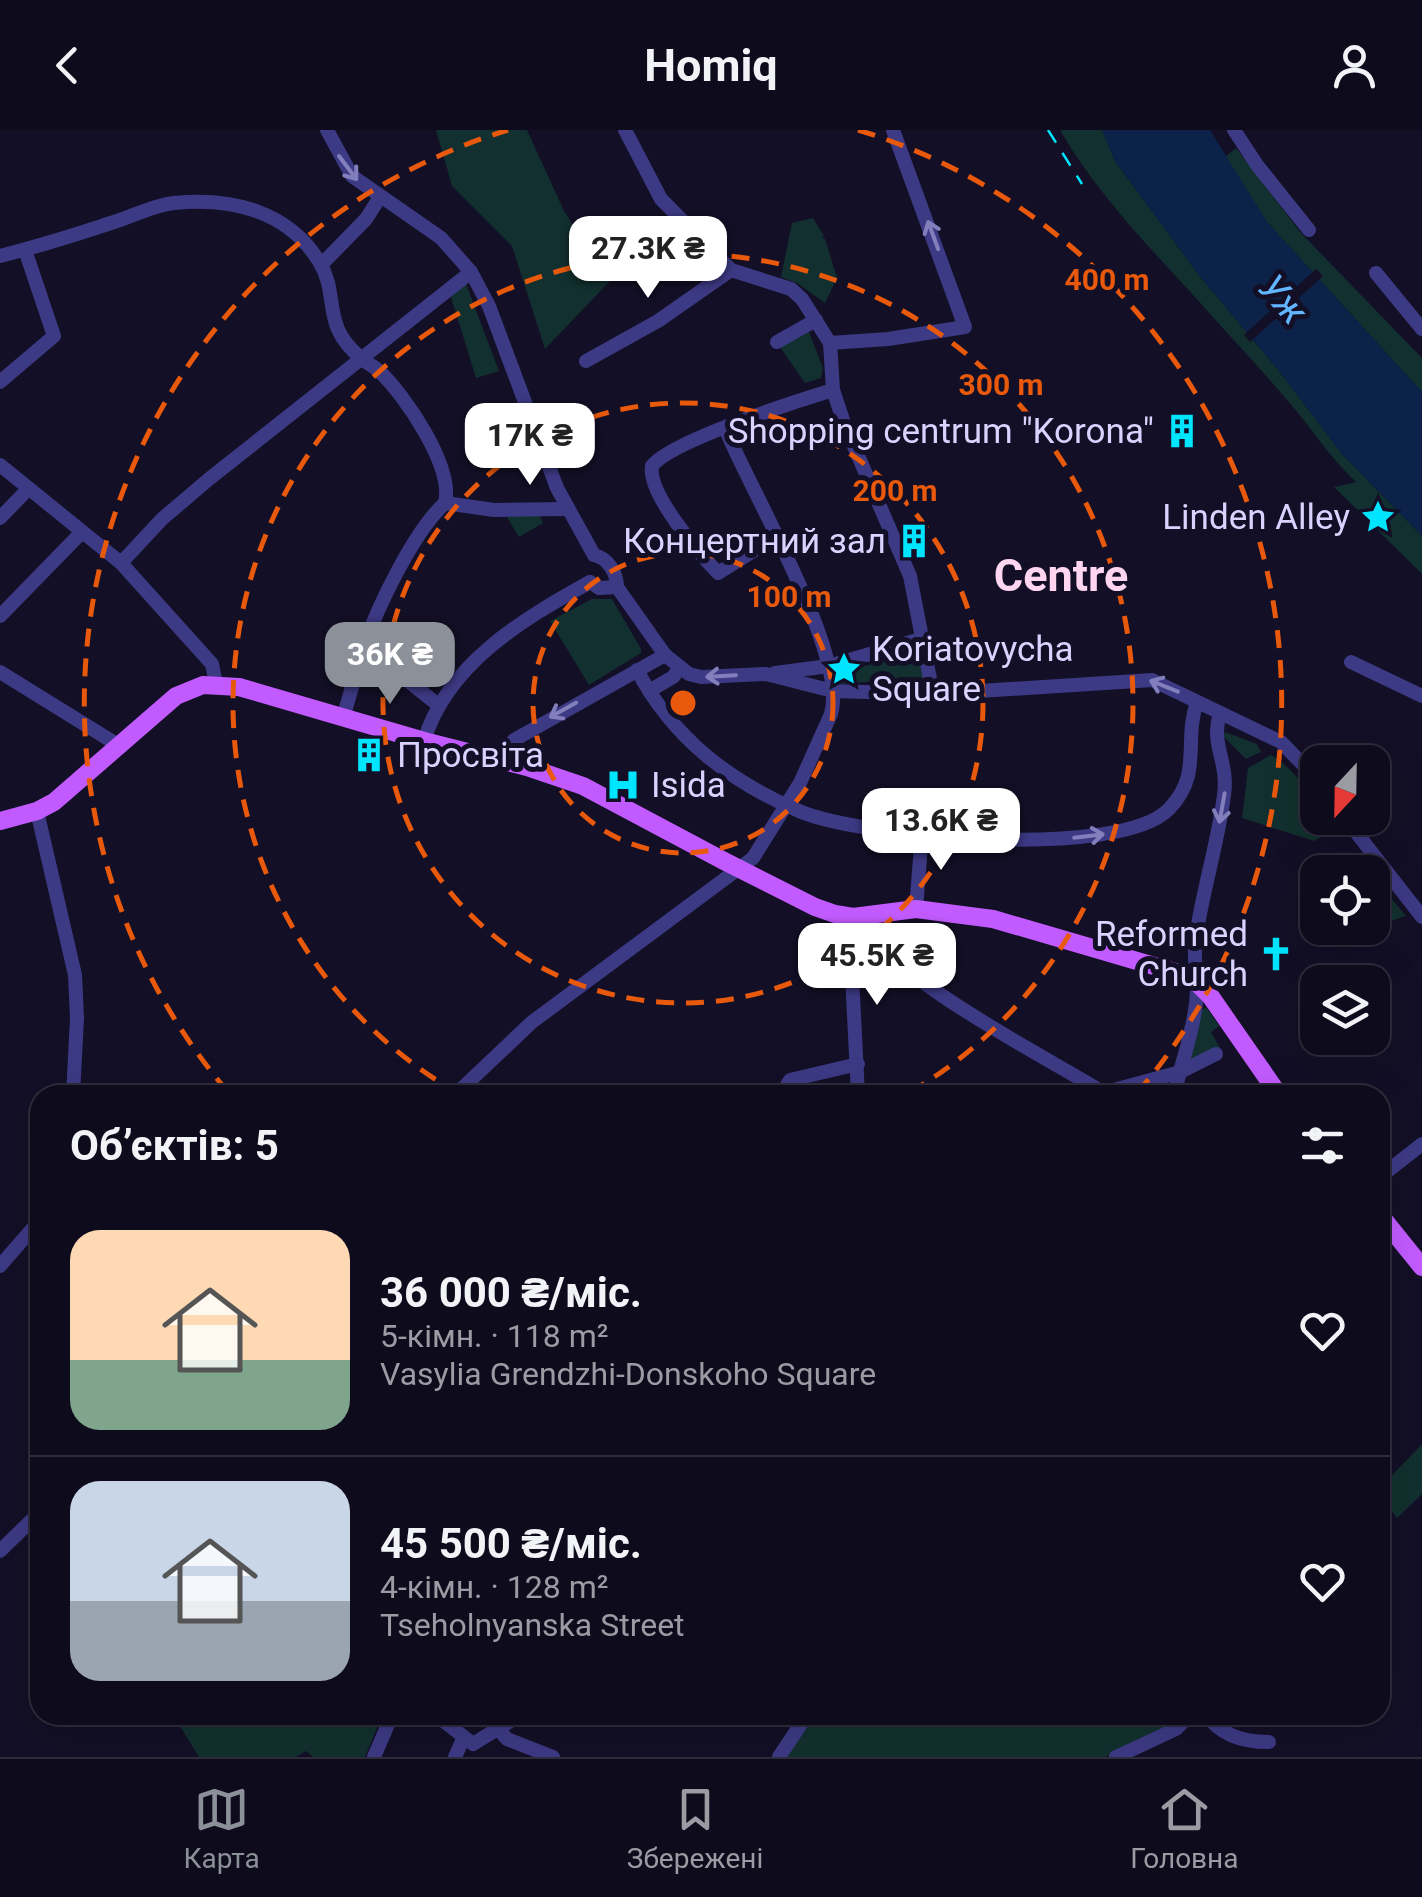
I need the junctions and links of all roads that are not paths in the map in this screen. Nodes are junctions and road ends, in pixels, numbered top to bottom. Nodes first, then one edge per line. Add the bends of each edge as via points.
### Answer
1 (327, 130) edge
2 (624, 130) edge
3 (893, 130) edge
4 (1234, 130) edge
5 (380, 197) junction
6 (1309, 230) dead end
7 (25, 250) junction
8 (0, 256) edge
9 (321, 265) junction
10 (731, 270) junction
11 (471, 272) junction
12 (1376, 273) dead end
13 (816, 320) junction
14 (1422, 330) edge
15 (777, 342) dead end
16 (830, 343) junction
17 (363, 360) junction
18 (586, 361) dead end
19 (0, 382) edge
20 (833, 390) junction
21 (725, 428) junction
22 (0, 465) edge
23 (28, 489) junction
24 (445, 503) junction
25 (567, 509) junction
26 (0, 518) edge
27 (82, 532) junction
28 (777, 536) junction
29 (594, 556) junction
30 (121, 564) junction
31 (590, 582) junction
32 (618, 587) junction
33 (0, 616) edge
34 (924, 638) junction
35 (364, 646) junction
36 (665, 654) junction
37 (1352, 662) dead end
38 (828, 666) junction
39 (679, 669) junction
40 (637, 670) junction
41 (0, 672) edge
42 (766, 674) junction
43 (216, 684) junction
44 (648, 692) junction
45 (833, 692) junction
46 (933, 694) junction
47 (1422, 696) edge
48 (1197, 702) junction
49 (437, 704) junction
50 (1220, 714) junction
51 (343, 718) junction
52 (424, 741) junction
53 (118, 745) junction
54 (496, 760) junction
55 (1300, 762) edge
56 (786, 804) junction
57 (37, 811) junction
58 (0, 821) edge
59 (922, 833) junction
60 (1358, 835) edge
61 (740, 869) junction
62 (916, 909) junction
63 (853, 917) junction
64 (1422, 917) edge
65 (1197, 983) junction
66 (1216, 1054) dead end
67 (858, 1064) junction
68 (1180, 1072) junction
69 (74, 1085) edge
70 (466, 1085) edge
71 (787, 1085) edge
72 (858, 1085) edge
73 (1084, 1085) edge
74 (1129, 1085) edge
75 (1177, 1085) edge
76 (1272, 1085) edge
77 (1422, 1144) edge
78 (1390, 1169) edge
79 (1390, 1227) edge
80 (30, 1232) edge
81 (0, 1266) edge
82 (1422, 1267) edge
83 (30, 1522) edge
84 (0, 1551) edge
85 (388, 1725) edge
86 (448, 1725) edge
87 (506, 1725) edge
88 (800, 1725) edge
89 (1180, 1725) edge
90 (1214, 1725) edge
91 (499, 1730) junction
92 (464, 1739) junction
93 (1269, 1742) dead end
94 (374, 1757) edge
95 (454, 1757) edge
96 (553, 1757) edge
97 (779, 1757) edge
98 (1116, 1757) edge

1 -> 5 street via 345,168
2 - 10 street via 661,199
16 -> 3 street via 965,327
4 - 6 street
5 - 9 street
5 - 11 street via 441,238
7 - 8 street
7 - 9 street via 172,203 241,204 295,234
7 - 19 street via 54,336
9 - 17 street via 335,326
10 - 13 street via 791,289
10 - 18 street
11 - 17 street
11 - 25 street
12 - 14 street
13 - 15 street
13 - 16 street
16 - 20 street
17 - 24 street via 422,426 443,476
17 - 30 street via 209,479
20 - 21 street
20 - 34 street via 904,556
21 - 28 street
21 - 28 street via 655,461 650,471 659,493 718,572
22 - 23 street
23 - 26 street
23 - 27 street
24 - 25 street
24 - 35 street via 381,601
25 - 29 street
27 - 30 street
27 - 33 street
28 - 38 street
29 - 31 street
29 - 32 street via 607,561
30 - 43 street via 212,664
31 - 32 street
31 - 49 street via 514,626
32 - 36 street
34 - 38 street
34 - 46 street
35 - 49 street
35 - 51 street
36 - 39 street
36 - 40 street
37 - 47 street
38 - 42 street
38 - 45 street
42 -> 39 street via 701,676
39 - 44 street
40 - 44 street
40 -> 54 street via 519,737
41 - 53 street
42 - 45 street
43 - 51 main road
43 - 53 main road via 176,696
44 - 56 street via 702,755
45 - 46 street
45 - 56 street via 831,714
48 -> 46 street via 1145,680
48 - 50 street
59 -> 48 street via 1075,838 1130,830 1160,817 1191,770
49 - 52 street
50 - 55 street via 1280,742
50 -> 65 street via 1215,740 1226,766 1225,790 1196,940
51 - 52 main road
52 - 54 main road
53 - 57 main road
54 - 61 main road via 583,786
56 - 59 street via 818,816
56 - 61 street via 760,851
57 - 58 main road
57 - 69 street via 75,975
59 - 62 street
60 - 64 street
61 - 63 main road via 816,907
61 - 70 street via 532,1022
62 - 63 main road
62 - 65 main road via 1018,925
63 - 67 street
63 - 73 street via 901,964
65 - 68 street
65 - 76 main road
66 - 68 street
67 - 71 street
67 - 72 street
68 - 74 street
68 - 75 street
77 - 78 street
79 - 82 main road
80 - 81 street
83 - 84 street
85 - 94 street
86 - 92 street
87 - 91 street
88 - 97 street
89 - 98 street
90 - 93 street via 1241,1740
91 - 92 street via 473,1744
91 - 96 street
92 - 95 street

